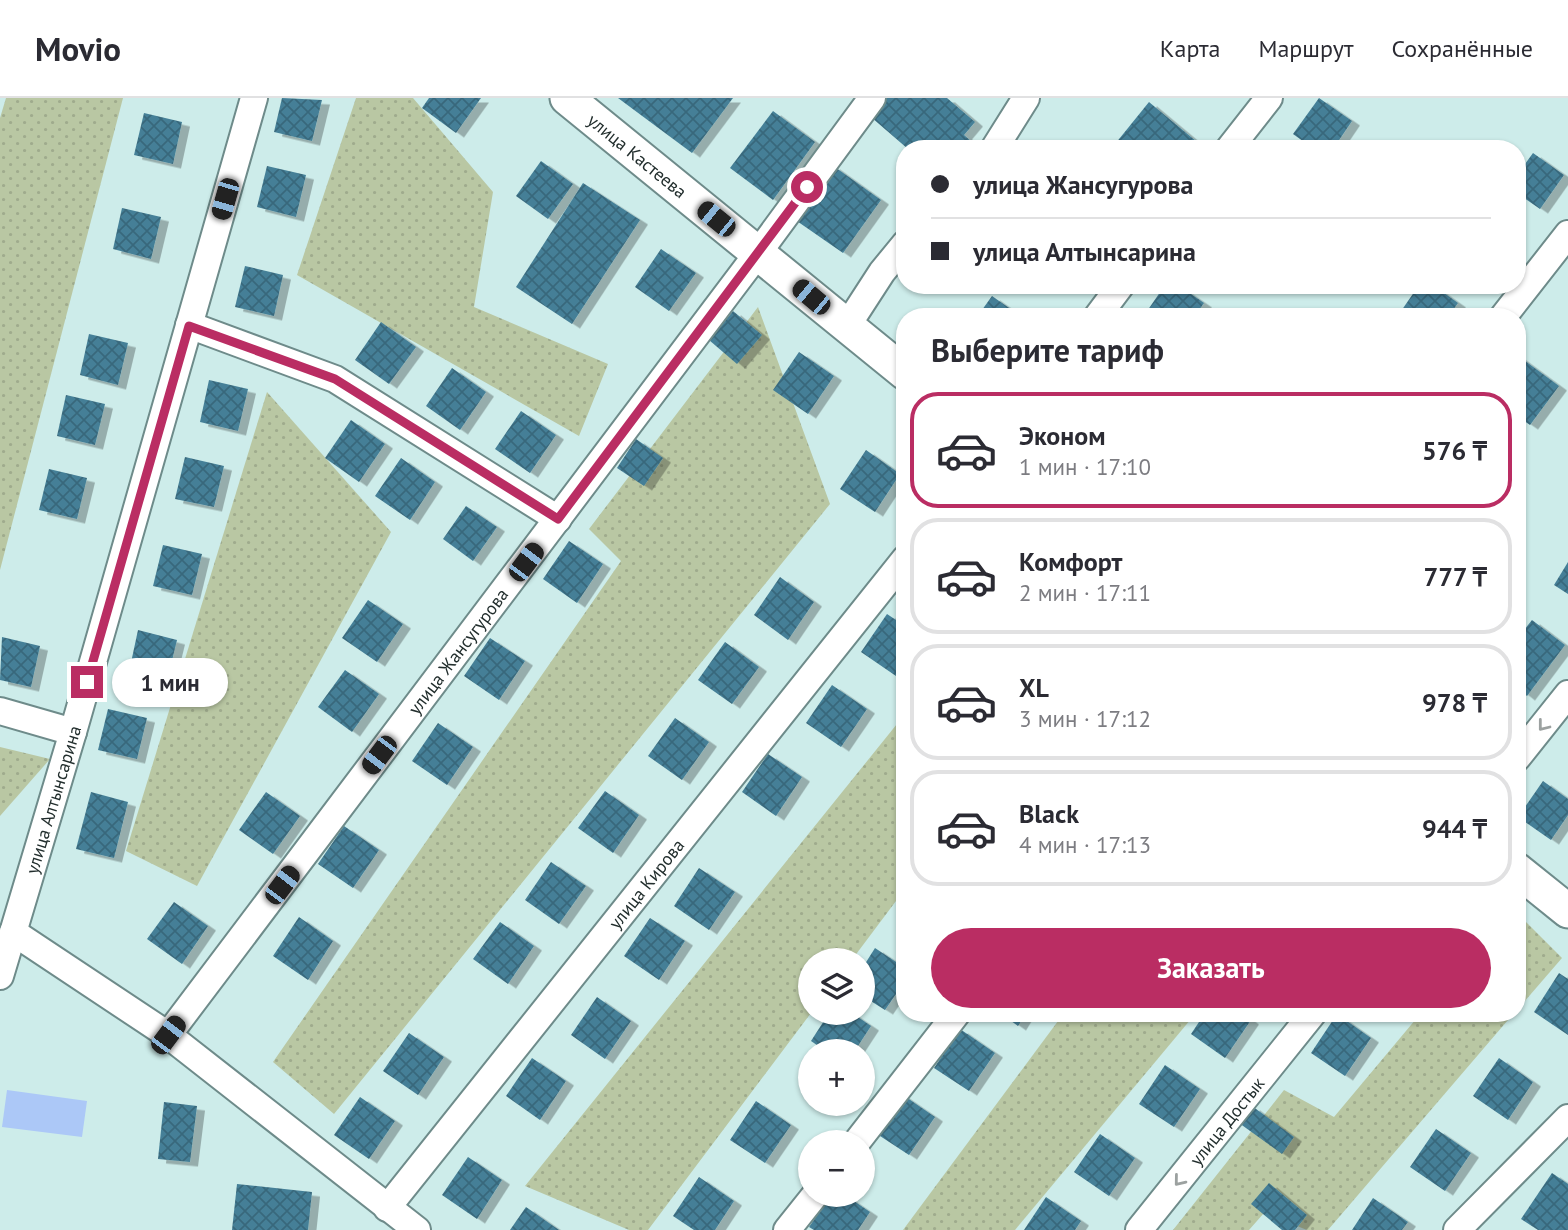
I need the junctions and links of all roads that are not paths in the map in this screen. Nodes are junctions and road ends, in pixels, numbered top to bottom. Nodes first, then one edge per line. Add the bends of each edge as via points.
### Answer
1 (254, 98) edge
2 (567, 98) edge
3 (872, 98) edge
4 (1026, 98) edge
5 (1269, 98) edge
6 (1000, 140) edge
7 (1236, 140) edge
8 (1568, 234) edge
9 (758, 253) junction
10 (896, 255) edge
11 (1526, 288) edge
12 (1521, 294) edge
13 (1510, 308) edge
14 (189, 326) junction
15 (847, 326) junction
16 (896, 366) edge
17 (558, 519) junction
18 (896, 570) edge
19 (1568, 694) edge
20 (0, 711) edge
21 (73, 732) junction
22 (1526, 747) edge
23 (1526, 877) edge
24 (1568, 911) edge
25 (13, 932) junction
26 (0, 975) edge
27 (950, 1022) edge
28 (1306, 1022) edge
29 (168, 1035) junction
30 (1568, 1118) edge
31 (866, 1130) edge
32 (806, 1207) edge
33 (387, 1208) junction
34 (417, 1230) edge
35 (788, 1230) edge
36 (1139, 1230) edge
37 (1457, 1230) edge

1 - 14 street, улица Алтынсарина
2 - 9 street, улица Кастеева
3 - 9 street, улица Жансугурова
4 - 6 street
5 - 7 street
8 - 11 street
9 - 15 street, улица Кастеева
9 - 17 street, улица Жансугурова
10 - 15 street
12 - 13 street
14 - 17 street via 335,379
14 - 21 street, улица Алтынсарина
15 - 16 street, улица Кастеева
17 - 29 street, улица Жансугурова
18 - 33 street, улица Кирова
19 -> 22 street
20 - 21 street
21 - 25 street, улица Алтынсарина
23 - 24 street
25 - 26 street, улица Алтынсарина
25 - 29 street
27 - 31 street
28 -> 36 street, улица Достык
29 - 33 street
30 - 37 street
32 - 35 street
33 - 34 street

